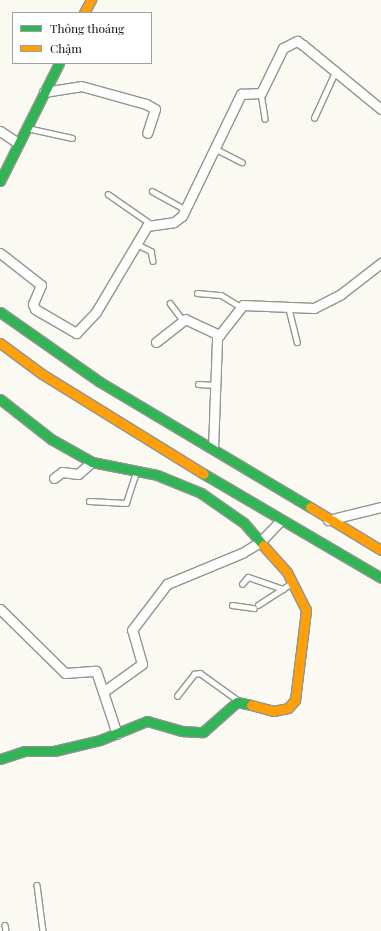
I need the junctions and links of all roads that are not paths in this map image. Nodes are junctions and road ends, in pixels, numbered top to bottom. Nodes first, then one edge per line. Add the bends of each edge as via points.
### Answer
1 (91, 0) edge
2 (85, 12) edge
3 (58, 64) edge
4 (336, 70) junction
5 (44, 92) junction
6 (261, 93) junction
7 (381, 109) edge
8 (314, 118) dead end
9 (265, 120) dead end
10 (26, 128) junction
11 (0, 130) edge
12 (147, 132) dead end
13 (72, 138) dead end
14 (18, 143) junction
15 (216, 148) junction
16 (242, 162) dead end
17 (0, 181) edge
18 (152, 191) dead end
19 (108, 194) dead end
20 (184, 209) junction
21 (151, 224) junction
22 (137, 244) junction
23 (0, 253) edge
24 (154, 261) dead end
25 (381, 263) edge
26 (197, 292) dead end
27 (170, 303) dead end
28 (241, 307) junction
29 (289, 309) junction
30 (0, 312) edge
31 (182, 319) junction
32 (218, 335) junction
33 (156, 342) dead end
34 (297, 342) dead end
35 (0, 343) edge
36 (198, 384) dead end
37 (216, 386) junction
38 (0, 399) edge
39 (213, 449) junction
40 (92, 462) junction
41 (137, 470) junction
42 (54, 478) dead end
43 (89, 501) dead end
44 (381, 507) edge
45 (281, 520) junction
46 (328, 520) junction
47 (260, 542) junction
48 (381, 550) edge
49 (381, 578) edge
50 (293, 582) junction
51 (242, 584) dead end
52 (282, 589) junction
53 (232, 605) dead end
54 (0, 609) edge
55 (103, 692) junction
56 (177, 696) dead end
57 (240, 701) junction
58 (116, 734) junction
59 (0, 759) edge
60 (37, 885) dead end
61 (5, 925) dead end
62 (6, 931) edge
63 (43, 931) edge

1 - 2 street
3 - 5 street
4 - 6 street via 295,42 283,48
4 - 7 street
4 - 8 lane
5 - 10 street
5 - 12 street via 81,86 146,104 156,109
6 - 9 lane
6 - 15 street via 241,94
10 - 13 lane
10 - 14 street
11 - 14 street
14 - 17 street
15 - 16 lane
15 - 20 street
18 - 20 lane
19 - 21 lane
20 - 21 street via 178,220
21 - 22 street
22 - 23 street via 96,312 74,333 35,309 33,304 41,285
22 - 24 lane via 151,251
25 - 29 street via 341,294 314,308
26 - 28 lane via 221,295
27 - 31 lane
28 - 29 street via 246,304
28 - 32 street
29 - 34 lane
30 - 39 street via 100,382
31 - 32 street
31 - 33 street
32 - 37 street
35 - 45 street via 42,374
36 - 37 lane
37 - 39 street
38 - 40 street via 51,439
39 - 46 street
40 - 41 street
40 - 42 street via 78,474 62,472
41 - 43 lane via 126,503
41 - 47 street via 201,493 244,523
44 - 46 street
45 - 47 street
45 - 49 street
46 - 48 street
47 - 50 street
47 - 55 street via 227,560 167,584 132,630 142,664
50 - 52 lane
50 - 57 street via 306,610 295,700 288,708 274,711
51 - 52 lane via 248,577
52 - 53 lane via 256,607
54 - 55 street via 65,673 94,669
55 - 58 street
56 - 57 lane via 194,674 200,673
57 - 58 street via 202,732 181,732 152,720
58 - 59 street via 54,751 24,751
60 - 63 lane
61 - 62 lane

